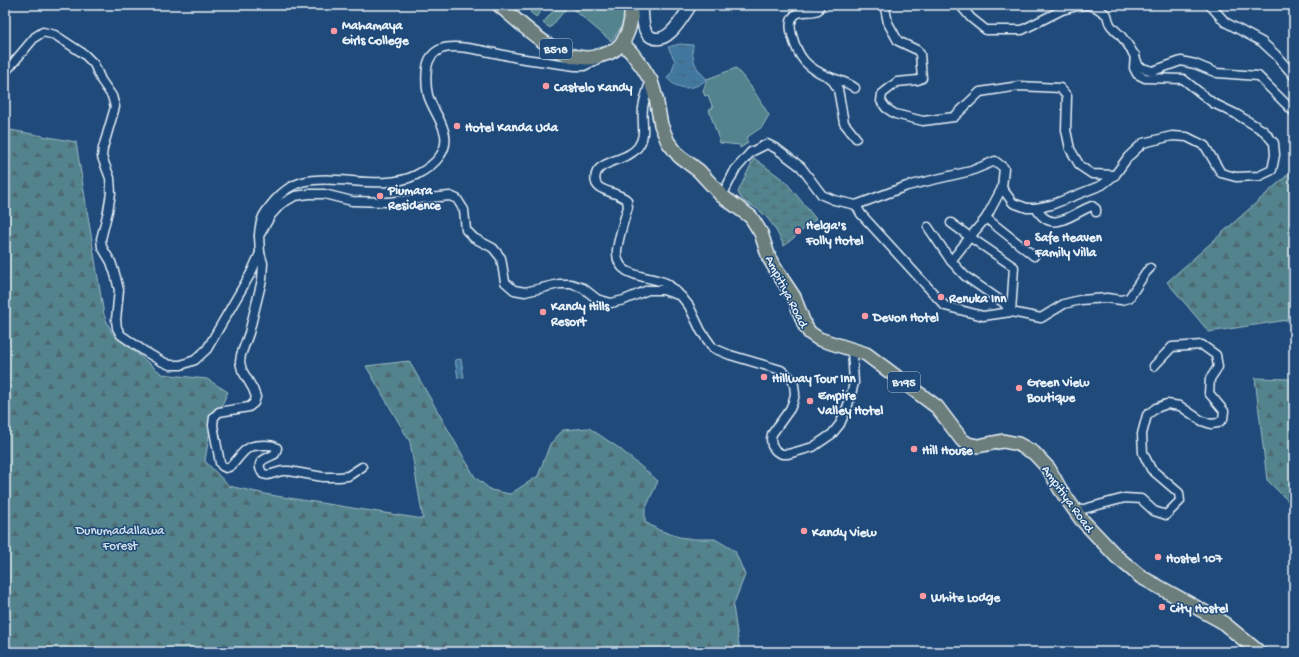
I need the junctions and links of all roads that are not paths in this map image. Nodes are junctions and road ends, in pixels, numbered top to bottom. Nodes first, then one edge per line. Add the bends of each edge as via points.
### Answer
1 (499, 5) edge
2 (630, 5) edge
3 (642, 5) edge
4 (691, 5) edge
5 (820, 5) edge
6 (960, 5) edge
7 (1088, 5) edge
8 (1210, 5) edge
9 (885, 8) dead end
10 (622, 43) junction
11 (603, 55) junction
12 (1135, 55) junction
13 (5, 70) edge
14 (829, 76) junction
15 (1294, 76) edge
16 (650, 81) junction
17 (855, 88) dead end
18 (1294, 112) edge
19 (856, 138) dead end
20 (1115, 175) junction
21 (1002, 188) junction
22 (722, 196) junction
23 (856, 206) junction
24 (1036, 208) junction
25 (1096, 212) dead end
26 (986, 218) junction
27 (951, 223) dead end
28 (928, 227) dead end
29 (259, 236) junction
30 (970, 237) junction
31 (260, 253) junction
32 (1034, 256) dead end
33 (951, 261) junction
34 (1150, 268) dead end
35 (681, 296) junction
36 (1010, 312) junction
37 (852, 349) junction
38 (1154, 366) dead end
39 (362, 467) dead end
40 (1076, 512) junction
41 (1259, 652) edge

1 - 11 main road, B518 via 533,34 560,51 588,58
2 - 10 main road via 631,18
3 - 4 main road via 644,29 654,39 660,39 673,30
5 - 14 street via 814,12 795,14 791,19 791,34 802,60
6 - 7 street via 986,30 1022,30 1062,10
7 - 12 street via 1107,15 1109,24 1122,36
8 - 15 street via 1225,22 1262,42
9 - 20 street via 888,23 898,41 920,54 922,74 922,78 918,80 897,82 882,94 881,101 886,108 895,114 922,121 954,117 980,92 1019,86 1060,88 1067,96 1066,130 1070,149 1080,166 1092,174
10 - 11 main road, B518
10 - 16 main road, Ampitiya Road / B195 via 635,57
11 - 29 street via 592,63 575,66 461,47 441,49 428,60 426,76 428,95 444,129 445,141 442,153 436,161 424,171 407,179 385,182 301,182 290,187 267,209 260,222
12 - 18 street via 1139,67 1153,71 1181,61 1217,73 1258,76
12 - 20 street via 1134,68 1137,74 1145,78 1183,79 1212,103 1264,130 1274,143 1275,155 1272,170 1259,176 1236,177 1221,173 1205,146 1187,137 1172,136 1143,143 1128,157
13 - 31 street via 35,37 43,32 55,35 84,54 94,64 112,96 115,107 102,157 110,178 111,193 101,239 102,247 116,274 119,290 116,320 121,335 170,365 181,365 195,360 207,349
14 - 17 street
14 - 19 street via 838,89 844,123
16 - 22 main road, Ampitiya Road / B195 via 668,142 679,156 699,171
16 - 35 street via 643,110 644,136 638,147 630,154 600,168 595,181 598,186 627,200 628,207 617,250 624,269 633,275 667,284
20 - 24 street via 1102,185 1052,206
21 - 23 street via 1004,168 995,161 971,171 908,186
21 - 24 street via 1013,203
21 - 26 street
22 - 23 street via 735,170 751,152 767,144 801,168 822,195
22 - 37 main road, Ampitiya Road / B195 via 751,217 761,233 769,258 794,297 810,333 819,339
23 - 36 street via 945,306 983,316
24 - 25 street via 1049,222 1063,221 1092,206
26 - 30 street
26 - 32 street
27 - 30 street
28 - 33 street
29 - 31 street
29 - 35 street via 271,215 281,204 295,196 324,194 352,200 387,202 450,196 457,199 464,210 466,230 474,238 493,248 501,258 505,282 514,290 525,292 559,284 571,284 583,288 597,299 611,303 648,290 663,290
30 - 33 street
30 - 36 street via 1014,268
31 - 39 street via 263,263 262,280 240,362 256,397 250,407 219,412 214,417 213,425 220,463 226,468 231,467 247,449 274,445 277,448 275,454 259,465 263,474 268,475 282,470 339,477 348,476
33 - 36 street via 964,276 1004,303
34 - 36 street via 1129,298 1080,300 1064,304 1041,318
35 - 37 street via 690,306 701,331 713,348 749,362 781,370 792,379 795,394 793,402 770,439 776,451 782,454 813,447 832,434 840,424 854,382
37 - 40 main road, Ampitiya Road / B195 via 866,354 937,407 962,440 968,444 978,446 1010,442 1034,453 1049,469
38 - 40 street via 1172,347 1202,344 1216,356 1218,367 1210,379 1209,393 1224,411 1223,419 1211,424 1180,406 1167,404 1147,415 1142,434 1143,453 1151,469 1179,493 1180,501 1166,515 1154,511 1141,499 1125,498
40 - 41 main road, Ampitiya Road / B195 via 1130,569 1221,621

